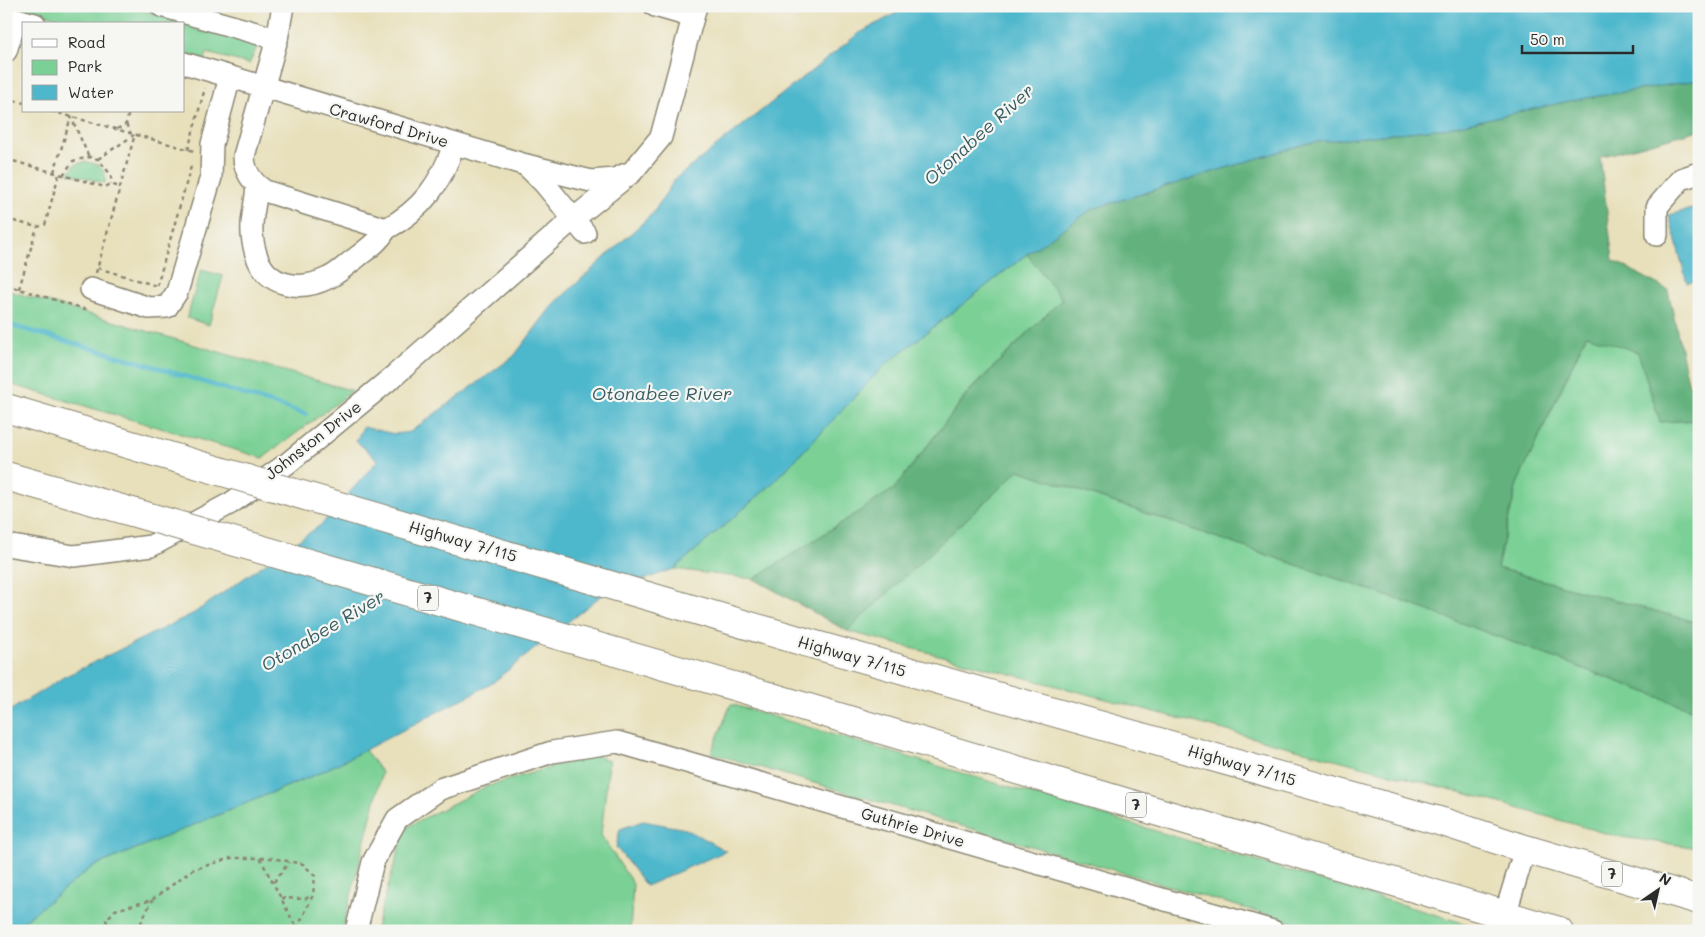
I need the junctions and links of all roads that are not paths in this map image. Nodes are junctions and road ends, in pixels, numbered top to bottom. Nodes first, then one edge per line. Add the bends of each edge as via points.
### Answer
1 (161, 6) edge
2 (283, 6) edge
3 (655, 6) edge
4 (695, 12) edge
5 (19, 20) edge
6 (277, 39) junction
7 (6, 51) edge
8 (185, 63) edge
9 (230, 78) junction
10 (261, 88) junction
11 (454, 144) junction
12 (526, 165) junction
13 (632, 172) junction
14 (1699, 173) edge
15 (257, 186) junction
16 (578, 226) junction
17 (386, 229) junction
18 (1657, 235) dead end
19 (91, 290) road end
20 (6, 408) edge
21 (6, 476) edge
22 (6, 545) edge
23 (1446, 823) junction
24 (1525, 849) junction
25 (1699, 882) edge
26 (1699, 900) edge
27 (1505, 915) junction
28 (356, 931) edge
29 (1273, 931) edge
30 (1559, 931) edge

1 - 6 street
2 - 6 street
3 - 4 street
4 - 13 street, Johnston Drive via 660,137
5 - 7 street
6 - 10 street
8 - 9 street, Crawford Drive
9 - 10 street, Crawford Drive
9 - 19 street via 212,144 202,158 211,177 167,289 167,307 149,308
10 - 11 street, Crawford Drive
10 - 15 street via 244,156 244,166
11 - 12 street, Crawford Drive
11 - 17 street via 448,165 420,206
12 - 13 street via 591,181 614,179
12 - 16 street, Crawford Drive
13 - 16 street, Johnston Drive
14 - 18 street via 1681,179 1657,207
15 - 17 street
15 - 17 street via 251,216 256,256 268,277 286,285 312,285 329,278 381,238
16 - 22 street, Johnston Drive via 288,463 231,503 151,546 74,556
20 - 23 highway, Highway 7/115 / 7, bridge via 804,642
21 - 27 highway, 7, bridge via 768,696
23 - 24 highway, Highway 7/115 / 7
23 - 25 highway
24 - 26 highway, Highway 7/115 / 7
24 - 27 street
27 - 30 highway, 7
28 - 29 street, Guthrie Drive via 373,862 397,818 440,789 552,752 617,742

